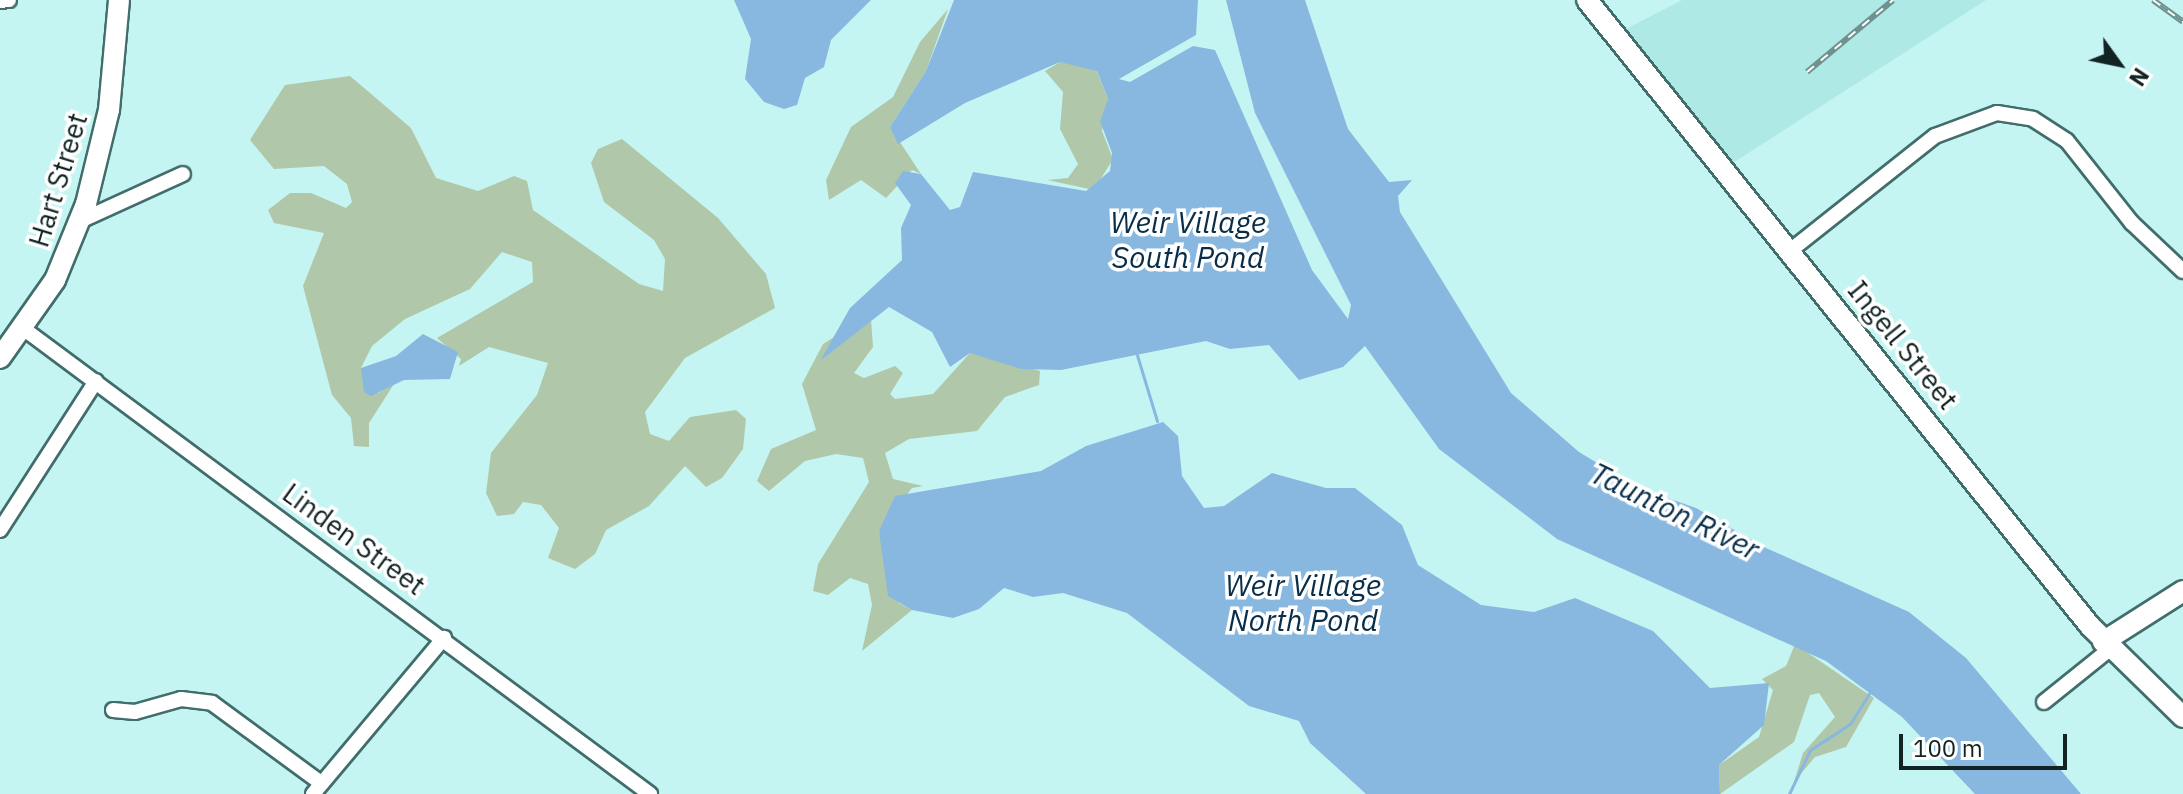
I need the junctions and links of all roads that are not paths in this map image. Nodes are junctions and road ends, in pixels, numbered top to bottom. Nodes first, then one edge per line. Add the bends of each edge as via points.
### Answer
1 (9, 0) edge
2 (119, 0) edge
3 (1587, 0) edge
4 (0, 1) edge
5 (183, 174) dead end
6 (80, 221) junction
7 (1791, 250) junction
8 (2183, 271) edge
9 (24, 329) junction
10 (0, 358) edge
11 (96, 381) junction
12 (0, 530) edge
13 (2183, 591) edge
14 (444, 638) junction
15 (2107, 645) junction
16 (2044, 702) dead end
17 (113, 710) dead end
18 (2183, 717) edge
19 (317, 788) edge
20 (650, 794) edge

1 - 4 street
2 - 6 street, Hart Street via 107,120
3 - 7 street, Ingell Street
5 - 6 street
6 - 9 street, Hart Street
7 - 8 street via 1935,136 1997,113 2033,119 2067,141 2132,223
7 - 15 street, Ingell Street
9 - 10 street, Hart Street
9 - 11 street, Linden Street
11 - 12 street
11 - 14 street, Linden Street
13 - 15 street
14 - 19 street
14 - 20 street, Linden Street
15 - 16 street
15 - 18 street, Ingell Street
17 - 19 street via 135,712 181,699 212,703

